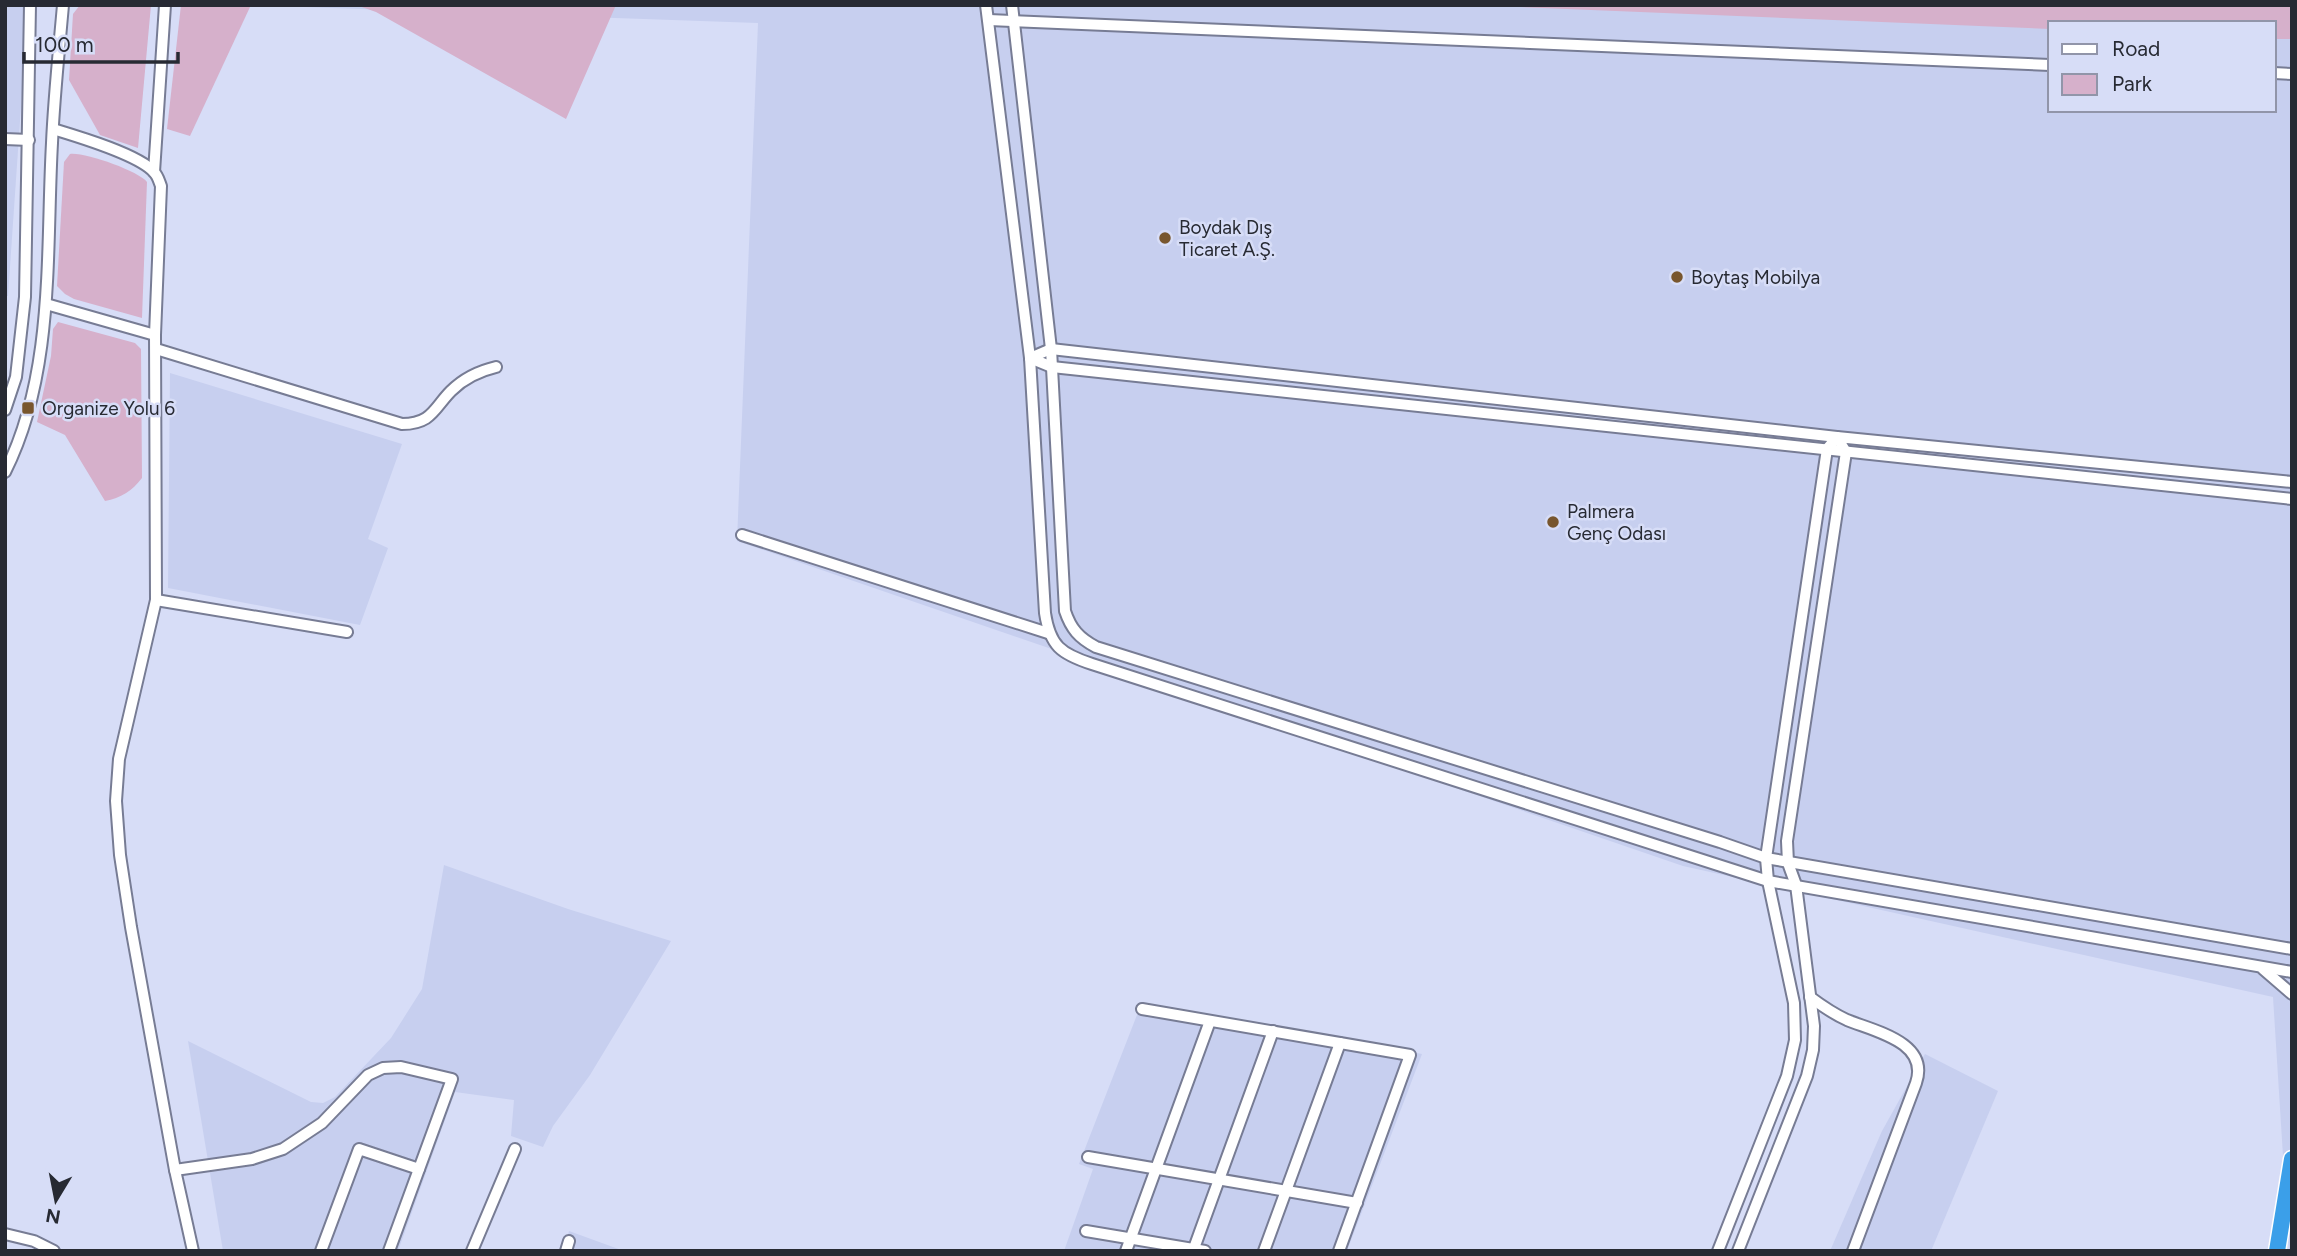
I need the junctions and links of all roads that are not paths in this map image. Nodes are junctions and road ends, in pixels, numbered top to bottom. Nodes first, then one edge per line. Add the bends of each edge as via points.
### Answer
1 (30, 5) edge
2 (64, 5) edge
3 (165, 5) edge
4 (986, 5) edge
5 (1012, 5) edge
6 (989, 20) junction
7 (1013, 21) junction
8 (2048, 65) edge
9 (53, 129) junction
10 (5, 139) edge
11 (29, 140) junction
12 (154, 172) junction
13 (46, 304) junction
14 (156, 335) junction
15 (156, 348) junction
16 (1051, 349) junction
17 (1030, 358) junction
18 (496, 367) dead end
19 (1052, 367) junction
20 (10, 376) edge
21 (5, 410) edge
22 (1837, 437) junction
23 (1827, 449) junction
24 (1846, 452) junction
25 (5, 472) edge
26 (2292, 482) edge
27 (2292, 499) edge
28 (742, 535) dead end
29 (156, 600) junction
30 (346, 632) dead end
31 (1048, 633) junction
32 (1766, 858) junction
33 (1788, 863) junction
34 (1768, 881) junction
35 (1796, 885) junction
36 (2292, 949) edge
37 (2258, 966) junction
38 (2292, 972) edge
39 (2292, 994) edge
40 (1810, 997) junction
41 (1142, 1009) dead end
42 (1210, 1021) junction
43 (1273, 1031) junction
44 (1340, 1043) junction
45 (515, 1149) dead end
46 (1088, 1157) dead end
47 (2292, 1159) edge
48 (419, 1169) junction
49 (1156, 1169) junction
50 (175, 1170) junction
51 (1219, 1180) junction
52 (1286, 1191) junction
53 (1357, 1203) junction
54 (1086, 1231) dead end
55 (5, 1234) edge
56 (1131, 1238) junction
57 (1197, 1250) edge
58 (54, 1251) edge
59 (192, 1251) edge
60 (321, 1251) edge
61 (389, 1251) edge
62 (472, 1251) edge
63 (1126, 1251) edge
64 (1264, 1251) edge
65 (1339, 1251) edge
66 (1718, 1251) edge
67 (1738, 1251) edge
68 (1853, 1251) edge
69 (2277, 1251) edge

1 - 11 street
2 - 9 street
3 - 12 street
4 - 6 street
5 - 7 street
6 - 7 street
6 - 17 street
7 - 8 street
7 - 16 street
9 - 12 street via 100,144
9 - 13 street
10 - 11 street
11 - 20 street via 25,297
12 - 14 street via 162,192
13 - 14 street
13 - 25 street via 34,384
14 - 15 street
15 - 18 street via 402,424 430,416 459,384
15 - 29 street
16 - 17 street
16 - 19 street
16 - 22 street
17 - 19 street
17 - 31 street
19 - 23 street
19 - 32 street via 1065,611 1070,626 1082,639 1096,648
20 - 21 street
22 - 23 street
22 - 24 street
22 - 26 street
23 - 24 street
23 - 32 street
24 - 27 street
24 - 33 street via 1787,841
28 - 31 street
29 - 30 street
29 - 50 street via 119,759 116,801 125,891
31 - 34 street via 1061,650 1084,661
32 - 33 street
32 - 34 street
33 - 35 street
33 - 36 street
34 - 35 street
34 - 66 street via 1792,992 1795,1040 1783,1086
35 - 37 street
35 - 40 street
37 - 38 street
37 - 39 street
40 - 67 street via 1814,1026 1810,1063
40 - 68 street via 1837,1015 1892,1038 1911,1052 1918,1067
41 - 42 street
42 - 43 street
42 - 49 street
43 - 44 street
43 - 51 street
44 - 52 street
44 - 53 street via 1410,1055
45 - 62 street
46 - 49 street
47 - 69 highway
48 - 50 street via 452,1079 395,1066 368,1075 322,1123 283,1149 252,1159
48 - 60 street via 359,1149
48 - 61 street
49 - 51 street
49 - 56 street
50 - 59 street
51 - 52 street
51 - 57 street
52 - 53 street
52 - 64 street
53 - 65 street
54 - 56 street
55 - 58 street
56 - 57 street
56 - 63 street

